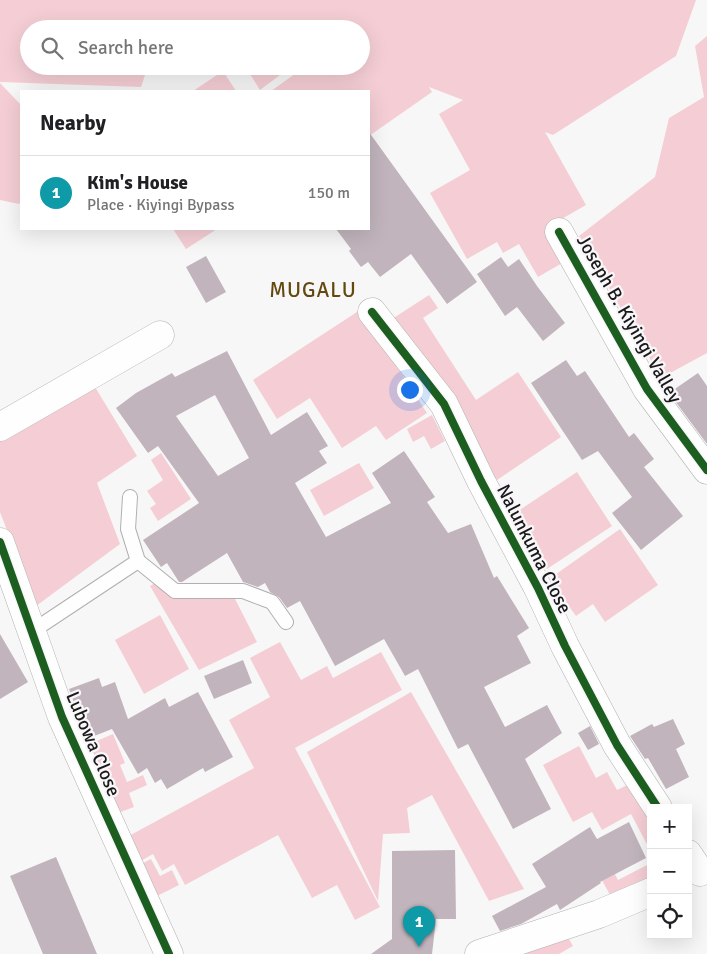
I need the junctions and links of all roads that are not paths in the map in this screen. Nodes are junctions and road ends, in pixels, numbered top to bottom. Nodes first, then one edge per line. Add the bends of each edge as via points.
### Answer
1 (559, 232) dead end
2 (372, 312) dead end
3 (160, 335) dead end
4 (0, 427) edge
5 (707, 470) edge
6 (130, 497) dead end
7 (0, 542) edge
8 (138, 561) junction
9 (286, 622) dead end
10 (32, 632) junction
11 (655, 804) edge
12 (647, 894) edge
13 (169, 954) edge
14 (479, 954) edge

1 - 5 street, Joseph B. Kiyingi Valley via 647,389
2 - 11 street, Nalunkuma Close via 444,404 574,663 617,744
3 - 4 street
6 - 8 lane via 128,530
7 - 10 street, Lubowa Close
8 - 9 lane via 175,590 243,592 272,602
8 - 10 lane
10 - 13 street, Lubowa Close via 62,717
12 - 14 street via 599,914

